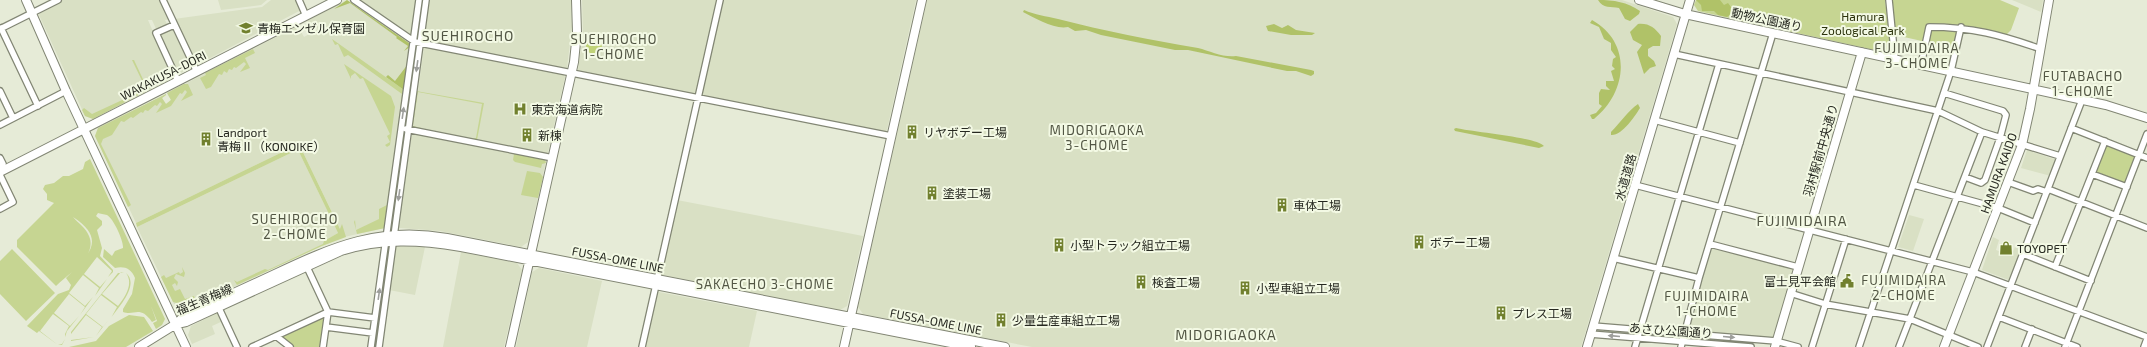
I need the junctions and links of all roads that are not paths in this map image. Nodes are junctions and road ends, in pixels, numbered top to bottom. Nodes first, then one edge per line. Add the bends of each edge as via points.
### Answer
1 (26, 0) edge
2 (58, 0) edge
3 (163, 0) edge
4 (299, 0) edge
5 (337, 0) edge
6 (354, 0) edge
7 (419, 0) edge
8 (426, 0) edge
9 (576, 0) edge
10 (720, 0) edge
11 (922, 0) edge
12 (1639, 0) edge
13 (1690, 0) edge
14 (1889, 0) edge
15 (2049, 0) edge
16 (31, 14) junction
17 (1685, 14) junction
18 (306, 16) junction
19 (174, 25) junction
20 (1960, 27) junction
21 (0, 28) edge
22 (1773, 33) junction
23 (413, 42) junction
24 (420, 43) junction
25 (2041, 49) junction
26 (1862, 52) junction
27 (1674, 54) junction
28 (1895, 60) junction
29 (1719, 64) junction
30 (1921, 65) junction
31 (1951, 71) junction
32 (197, 72) junction
33 (1761, 73) junction
34 (572, 74) junction
35 (178, 81) junction
36 (2034, 90) junction
37 (0, 91) edge
38 (66, 92) junction
39 (1849, 92) junction
40 (1944, 93) junction
41 (697, 98) junction
42 (2082, 100) junction
43 (38, 106) junction
44 (1938, 111) junction
45 (13, 118) junction
46 (2147, 118) edge
47 (1654, 120) junction
48 (0, 125) edge
49 (2072, 128) junction
50 (84, 129) junction
51 (401, 129) junction
52 (408, 130) junction
53 (1698, 132) junction
54 (1982, 132) junction
55 (2147, 134) edge
56 (891, 136) junction
57 (2000, 138) junction
58 (2105, 141) junction
59 (1740, 143) junction
60 (2022, 145) junction
61 (2139, 154) junction
62 (2060, 156) junction
63 (0, 158) edge
64 (553, 158) junction
65 (2147, 158) edge
66 (0, 171) edge
67 (2092, 174) junction
68 (1965, 177) junction
69 (2008, 182) junction
70 (1635, 185) junction
71 (1914, 185) junction
72 (2127, 187) junction
73 (2047, 190) junction
74 (1680, 197) junction
75 (1957, 197) junction
76 (2081, 202) junction
77 (1721, 207) junction
78 (1998, 208) junction
79 (0, 209) edge
80 (2116, 216) junction
81 (2035, 223) junction
82 (2147, 228) edge
83 (1809, 229) junction
84 (390, 238) junction
85 (1846, 239) junction
86 (1710, 244) junction
87 (1891, 251) junction
88 (2023, 254) junction
89 (530, 257) junction
90 (1613, 258) junction
91 (1932, 261) junction
92 (305, 263) junction
93 (1798, 267) junction
94 (2055, 267) junction
95 (1657, 268) junction
96 (1974, 272) junction
97 (1699, 278) junction
98 (2090, 281) junction
99 (656, 282) junction
100 (261, 283) junction
101 (2010, 286) junction
102 (238, 293) joint
103 (1790, 293) junction
104 (217, 304) junction
105 (1825, 304) junction
106 (328, 312) junction
107 (1870, 312) junction
108 (2079, 312) junction
109 (1999, 317) junction
110 (375, 318) junction
111 (1910, 319) junction
112 (850, 320) junction
113 (176, 324) junction
114 (326, 327) junction
115 (2032, 329) junction
116 (1592, 330) junction
117 (1640, 330) junction
118 (373, 333) junction
119 (1684, 334) junction
120 (1948, 335) junction
121 (276, 336) junction
122 (1637, 338) junction
123 (2147, 338) edge
124 (1682, 344) edge
125 (1776, 344) edge
126 (2066, 345) edge
127 (1727, 346) edge
128 (139, 347) edge
129 (186, 347) edge
130 (237, 347) edge
131 (252, 347) edge
132 (290, 347) edge
133 (323, 347) edge
134 (371, 347) edge
135 (378, 347) edge
136 (510, 347) edge
137 (642, 347) edge
138 (844, 347) edge
139 (971, 347) edge
140 (1005, 347) edge
141 (1587, 347) edge
142 (1635, 347) edge
143 (1751, 347) edge
144 (1798, 347) edge
145 (1812, 347) edge
146 (1859, 347) edge
147 (1899, 347) edge
148 (1944, 347) edge
149 (1978, 347) edge
150 (1987, 347) edge
151 (2025, 347) edge
152 (2077, 347) edge
153 (2144, 347) edge

1 - 16 street
2 - 16 street
3 - 19 street
4 - 18 street
5 - 18 street, WAKAKUSA-DORI
6 - 23 street
7 - 23 street
8 - 24 street
9 - 34 street via 577,40
10 - 41 street
11 - 56 street
12 - 17 street, 動物公園通り
13 - 17 street, 水道道路
14 - 28 street
15 - 25 street, HAMURA KAIDO
16 - 21 street
16 - 38 street
17 - 22 street, 動物公園通り
17 - 27 street, 水道道路
18 - 32 street, WAKAKUSA-DORI
19 - 32 street
19 - 35 street via 156,33
20 - 25 street via 1994,34
20 - 30 street via 1929,27
20 - 31 street
21 - 43 street
22 - 26 street, 動物公園通り
22 - 33 street
23 - 24 street
51 -> 23 street
24 - 34 street
24 -> 52 street
25 - 36 street, HAMURA KAIDO
26 - 28 street, 動物公園通り
26 - 39 street, 羽村駅前中央通り
27 - 29 street
27 - 47 street, 水道道路
28 - 30 street, 動物公園通り
29 - 33 street
29 - 53 street
30 - 31 street, 動物公園通り
31 - 36 street, 動物公園通り
31 - 40 street
32 - 35 street, WAKAKUSA-DORI
33 - 39 street
33 - 59 street
34 - 41 street
34 - 64 street
35 - 50 street, WAKAKUSA-DORI
36 - 42 street, 動物公園通り
36 - 60 street, HAMURA KAIDO
37 - 45 street
38 - 43 street
38 - 50 street
39 - 44 street
39 - 83 street, 羽村駅前中央通り
40 - 44 street
40 - 57 street via 2003,111 2006,115
41 - 56 street
41 - 99 street
42 - 46 street, 動物公園通り
42 - 49 street
43 - 45 street
44 - 54 street
44 - 71 street
45 - 48 street
47 - 53 street
47 - 70 street, 水道道路
49 - 58 street
49 - 62 street
50 - 66 street, WAKAKUSA-DORI
50 - 113 street
51 - 52 street
51 - 84 street
52 - 64 street
52 -> 84 street
53 - 59 street
53 - 74 street
54 - 57 street
54 - 68 street
55 - 61 street
56 - 112 street
57 - 60 street
57 - 68 street via 1985,180 1981,183
58 - 61 street
58 - 67 street
59 - 77 street
60 - 62 street
60 - 69 street, HAMURA KAIDO
61 - 65 street
61 - 72 street
62 - 73 street
63 - 66 street via 3,164
64 - 89 street
66 - 79 street via 13,202
67 - 72 street
67 - 76 street
68 - 75 street
69 - 73 street via 2033,191
69 - 78 street, HAMURA KAIDO
70 - 74 street
70 - 90 street, 水道道路
71 - 75 street
71 - 87 street
72 - 80 street
73 - 76 street
73 - 81 street
74 - 77 street
74 - 95 street
75 - 78 street
75 - 91 street
76 - 80 street
76 - 94 street
77 - 83 street
77 - 86 street
78 - 81 street
78 - 96 street, HAMURA KAIDO
80 - 82 street
80 - 98 street
81 - 88 street
83 - 85 street
83 - 93 street, 羽村駅前中央通り
84 - 89 street, FUSSA-OME LINE via 443,241
84 - 92 street, FUSSA-OME LINE via 355,246
110 -> 84 street
84 - 135 street
85 - 87 street
85 - 105 street
86 - 93 street
86 - 97 street
87 - 91 street
87 - 107 street
88 - 94 street
88 - 101 street
89 - 99 street, FUSSA-OME LINE
89 - 136 street
90 - 95 street
90 - 116 street, 水道道路
91 - 96 street
91 - 111 street
92 - 100 street, FUSSA-OME LINE
92 - 100 street, FUSSA-OME LINE via 277,279
92 - 106 street
93 - 103 street, 羽村駅前中央通り
94 - 98 street
95 - 97 street
95 - 117 street
96 - 101 street
96 - 120 street, HAMURA KAIDO
97 - 119 street
98 - 108 street
99 - 112 street, FUSSA-OME LINE
99 - 137 street
100 - 102 street, FUSSA-OME LINE
101 - 108 street
101 - 109 street
102 - 104 street, 福生青梅線
103 - 105 street
103 - 125 street, 羽村駅前中央通り
104 - 113 street, 福生青梅線 via 184,316
104 - 130 street
105 - 107 street
105 - 145 street
106 - 110 street
106 - 114 street
106 - 121 street
107 - 111 street
107 - 146 street
108 - 123 street
108 - 126 street
109 - 115 street
109 - 150 street
110 - 118 street
111 - 120 street
111 - 147 street
112 - 138 street
112 - 139 street, FUSSA-OME LINE
112 - 140 street, FUSSA-OME LINE
113 - 128 street, 福生青梅線
113 - 129 street
114 - 118 street
114 - 133 street
115 - 126 street
115 - 151 street
116 - 117 street, あさひ公園通り
122 -> 116 street, あさひ公園通り
116 - 141 street, 水道道路
117 - 119 street, あさひ公園通り
117 - 122 street
118 - 134 street
119 - 124 street
119 -> 125 street, あさひ公園通り
120 - 148 street, HAMURA KAIDO
120 - 149 street
121 - 131 street
121 - 132 street
122 - 124 street, あさひ公園通り
122 - 142 street
123 - 153 street
124 - 127 street, あさひ公園通り
125 - 144 street, あさひ公園通り
126 - 152 street
127 - 143 street, あさひ公園通り

